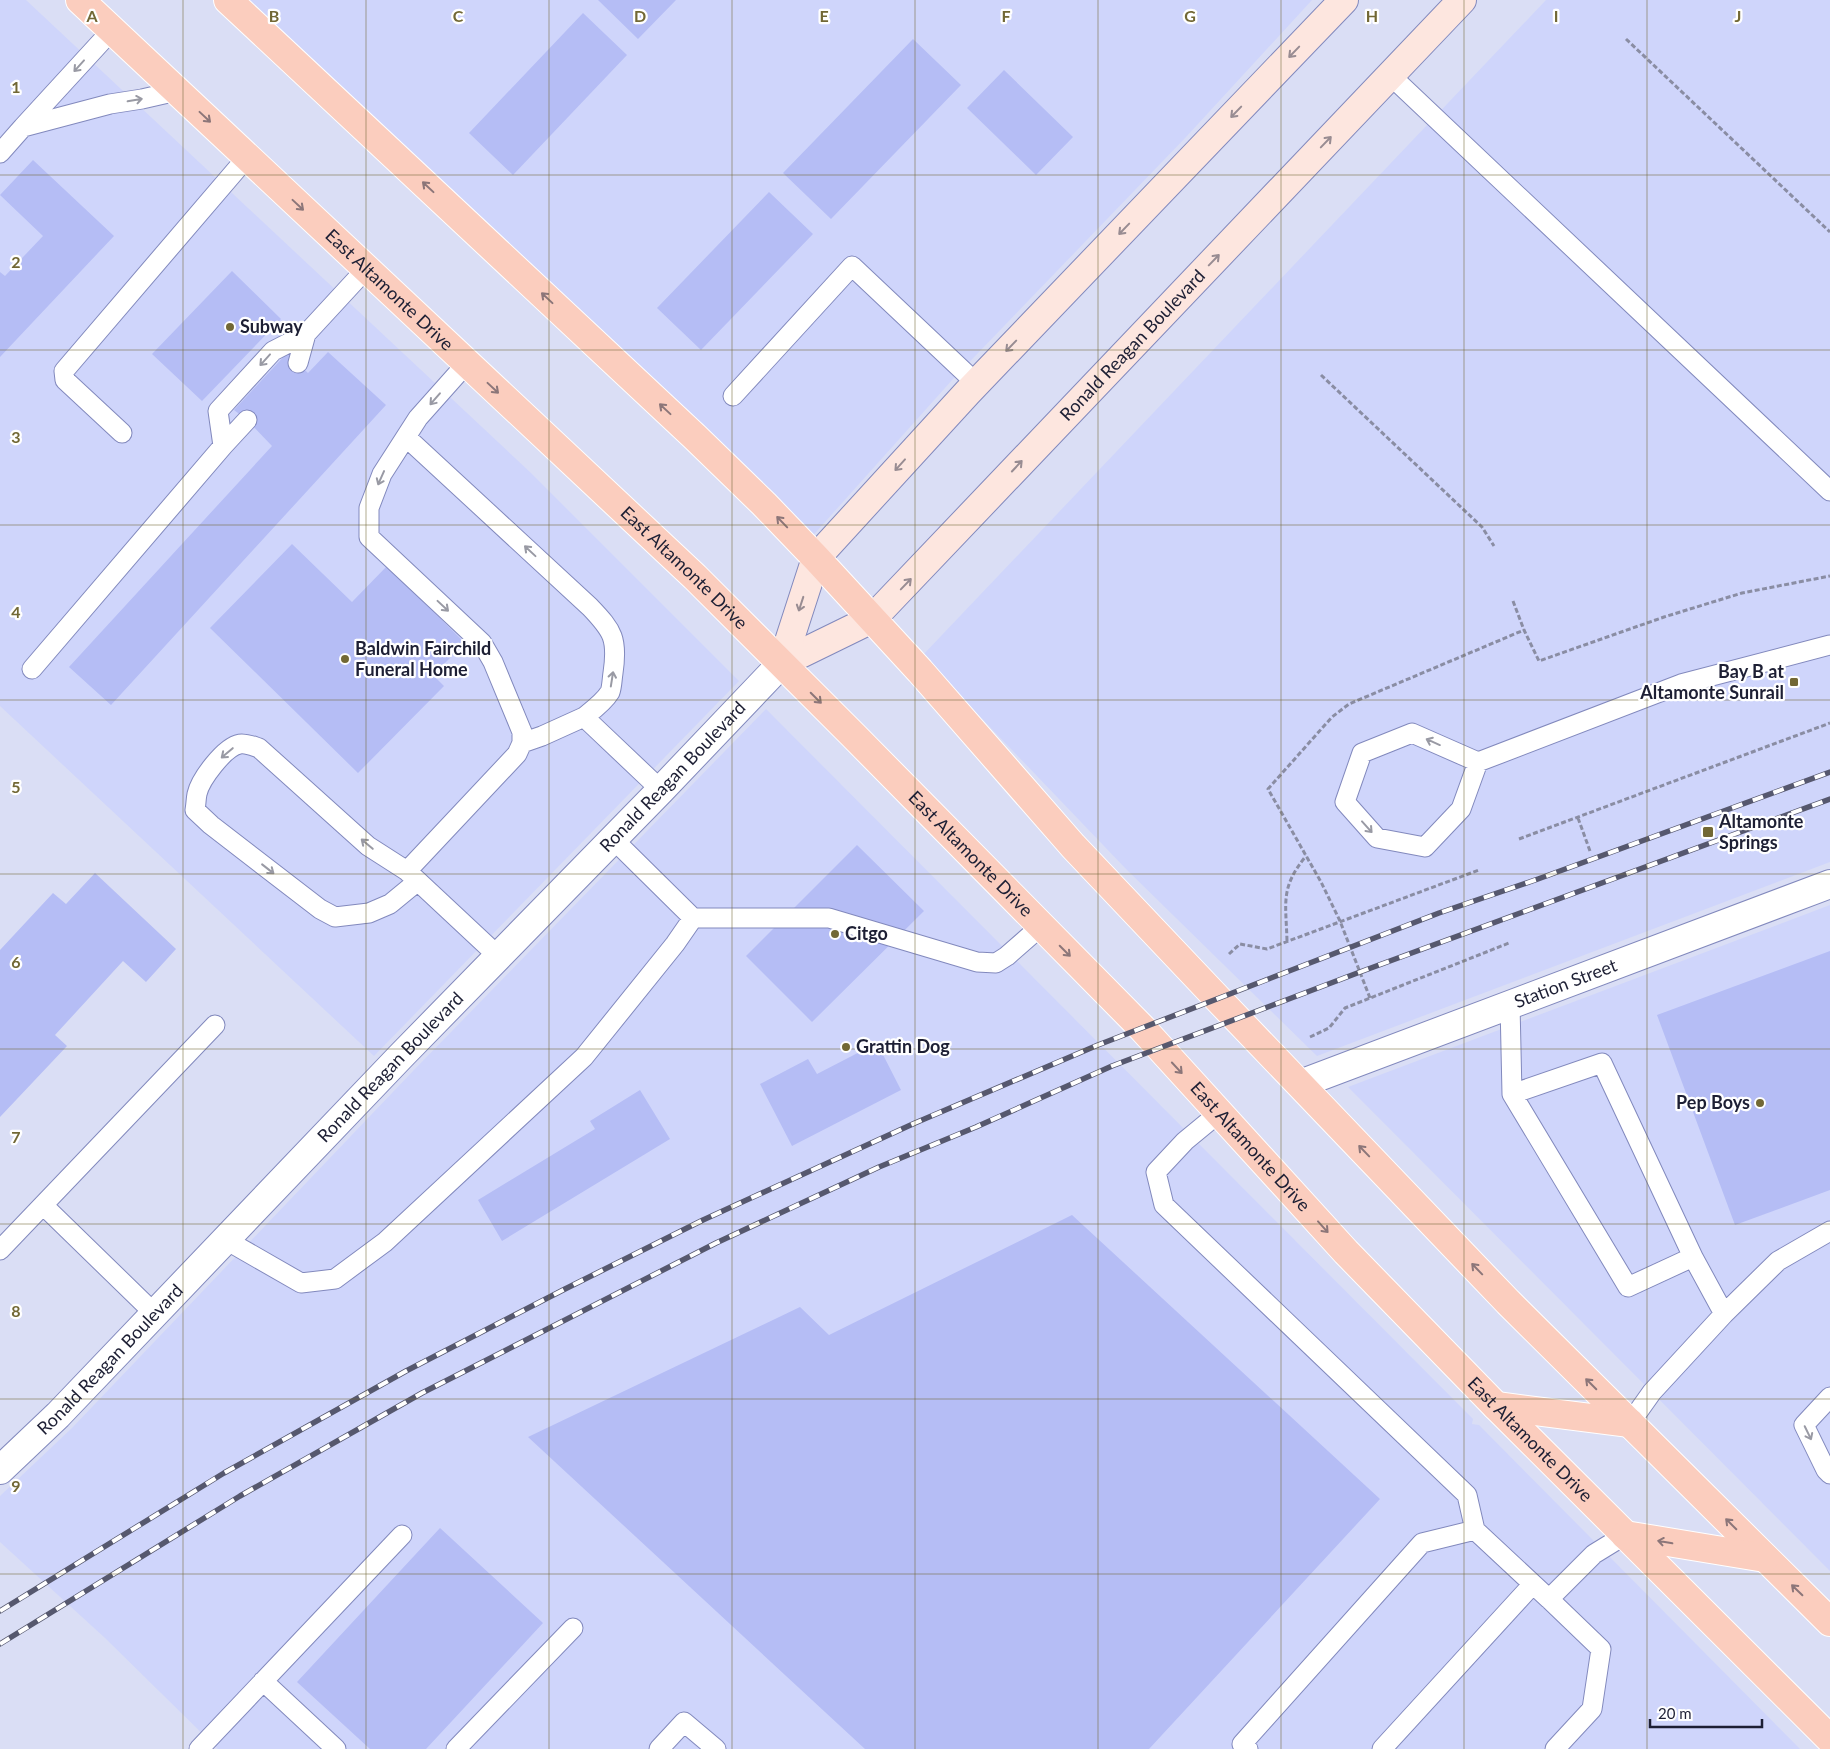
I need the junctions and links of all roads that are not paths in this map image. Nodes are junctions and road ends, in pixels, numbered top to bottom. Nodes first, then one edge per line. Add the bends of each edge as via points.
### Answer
1 (80, 0) edge
2 (228, 0) edge
3 (1344, 0) edge
4 (1462, 0) edge
5 (112, 30) junction
6 (1390, 75) junction
7 (178, 90) junction
8 (24, 127) junction
9 (0, 153) edge
10 (248, 156) junction
11 (366, 269) junction
12 (306, 334) junction
13 (298, 363) dead end
14 (467, 363) junction
15 (976, 383) junction
16 (733, 396) dead end
17 (247, 420) dead end
18 (122, 433) dead end
19 (406, 437) junction
20 (222, 446) junction
21 (1830, 491) edge
22 (816, 558) junction
23 (872, 619) junction
24 (1830, 645) edge
25 (782, 664) junction
26 (32, 669) dead end
27 (584, 716) junction
28 (522, 743) junction
29 (1478, 762) junction
30 (661, 790) junction
31 (613, 839) junction
32 (413, 876) junction
33 (1830, 884) edge
34 (693, 918) junction
35 (1040, 927) junction
36 (498, 956) junction
37 (1510, 1004) junction
38 (215, 1025) dead end
39 (1300, 1084) junction
40 (1512, 1094) junction
41 (1219, 1113) junction
42 (43, 1205) junction
43 (1830, 1231) edge
44 (226, 1240) junction
45 (0, 1250) edge
46 (1694, 1257) junction
47 (155, 1314) junction
48 (1724, 1314) junction
49 (1830, 1398) edge
50 (1496, 1406) junction
51 (1630, 1423) junction
52 (0, 1470) edge
53 (1830, 1474) edge
54 (1475, 1530) junction
55 (1625, 1534) junction
56 (402, 1535) dead end
57 (1765, 1558) junction
58 (1533, 1584) junction
59 (1549, 1599) junction
60 (1830, 1622) edge
61 (573, 1628) dead end
62 (263, 1682) junction
63 (1830, 1739) edge
64 (1242, 1747) edge
65 (199, 1749) edge
66 (336, 1749) edge
67 (456, 1749) edge
68 (659, 1749) edge
69 (716, 1749) edge
70 (1382, 1749) edge
71 (1554, 1749) edge

1 - 5 main road, East Altamonte Drive
22 -> 2 main road via 695,437
3 -> 15 main road, Ronald Reagan Boulevard
4 - 6 main road, Ronald Reagan Boulevard
5 - 7 main road, East Altamonte Drive
5 -> 8 lane
6 - 21 lane
23 -> 6 main road, Ronald Reagan Boulevard
8 -> 7 lane
7 -> 10 main road, East Altamonte Drive
8 - 9 lane
10 -> 11 main road, East Altamonte Drive
10 - 18 lane via 64,371 65,380
11 - 12 lane
11 - 14 main road, East Altamonte Drive
12 - 13 lane
12 -> 20 lane via 273,351 218,411
14 -> 19 lane via 418,418
14 -> 25 main road, East Altamonte Drive via 695,577
15 - 16 lane via 852,266
15 -> 22 main road, Ronald Reagan Boulevard
17 - 20 lane
27 -> 19 lane via 610,691 616,654 614,638 607,624
19 -> 28 lane via 382,474 369,508 369,537 482,643 515,713
20 - 26 lane
22 - 23 main road
22 -> 25 main road, Ronald Reagan Boulevard
23 - 25 main road, Ronald Reagan Boulevard
23 - 39 main road via 1074,846
24 - 29 lane via 1681,684
25 - 30 street, Ronald Reagan Boulevard
25 -> 35 main road, East Altamonte Drive
27 - 28 lane
27 - 30 lane
28 - 32 lane via 517,754
29 -> 29 lane via 1412,733 1362,753 1345,802 1377,838 1425,847 1461,809
30 - 31 street, Ronald Reagan Boulevard
31 - 34 lane
31 - 36 street, Ronald Reagan Boulevard
32 -> 32 lane via 368,846 259,748 239,744 226,752 206,774 197,793 195,810 211,825 320,909 335,917 369,913 390,904
32 - 36 lane
33 - 37 street, Station Street
34 - 35 lane via 829,918 977,962 996,963
34 - 44 lane via 584,1057 385,1242 335,1278 301,1283
35 -> 41 main road, East Altamonte Drive via 1142,1028
36 - 44 street, Ronald Reagan Boulevard
37 - 39 street, Station Street
37 - 40 lane
38 - 42 lane
51 -> 39 main road via 1508,1302
40 - 46 lane via 1628,1287
40 - 46 lane via 1602,1063
41 -> 50 main road, East Altamonte Drive via 1346,1252
41 - 54 lane via 1185,1141 1156,1172 1164,1205 1467,1495
42 - 45 lane
42 - 47 lane
43 - 48 lane via 1778,1261
44 - 47 street, Ronald Reagan Boulevard
46 - 48 lane
47 - 52 street, Ronald Reagan Boulevard
48 - 51 lane via 1652,1392
49 -> 53 lane via 1804,1425
50 - 51 main road
50 - 55 main road, East Altamonte Drive
57 -> 51 main road
54 - 58 lane
54 - 64 lane via 1422,1543
57 -> 55 main road
55 - 59 lane via 1594,1554
55 - 63 main road, East Altamonte Drive
56 - 62 lane
60 -> 57 main road
58 - 59 lane
58 - 70 lane
59 - 71 lane via 1601,1650 1592,1709
61 - 67 lane
62 - 65 lane
62 - 66 lane
68 - 69 lane via 684,1722

